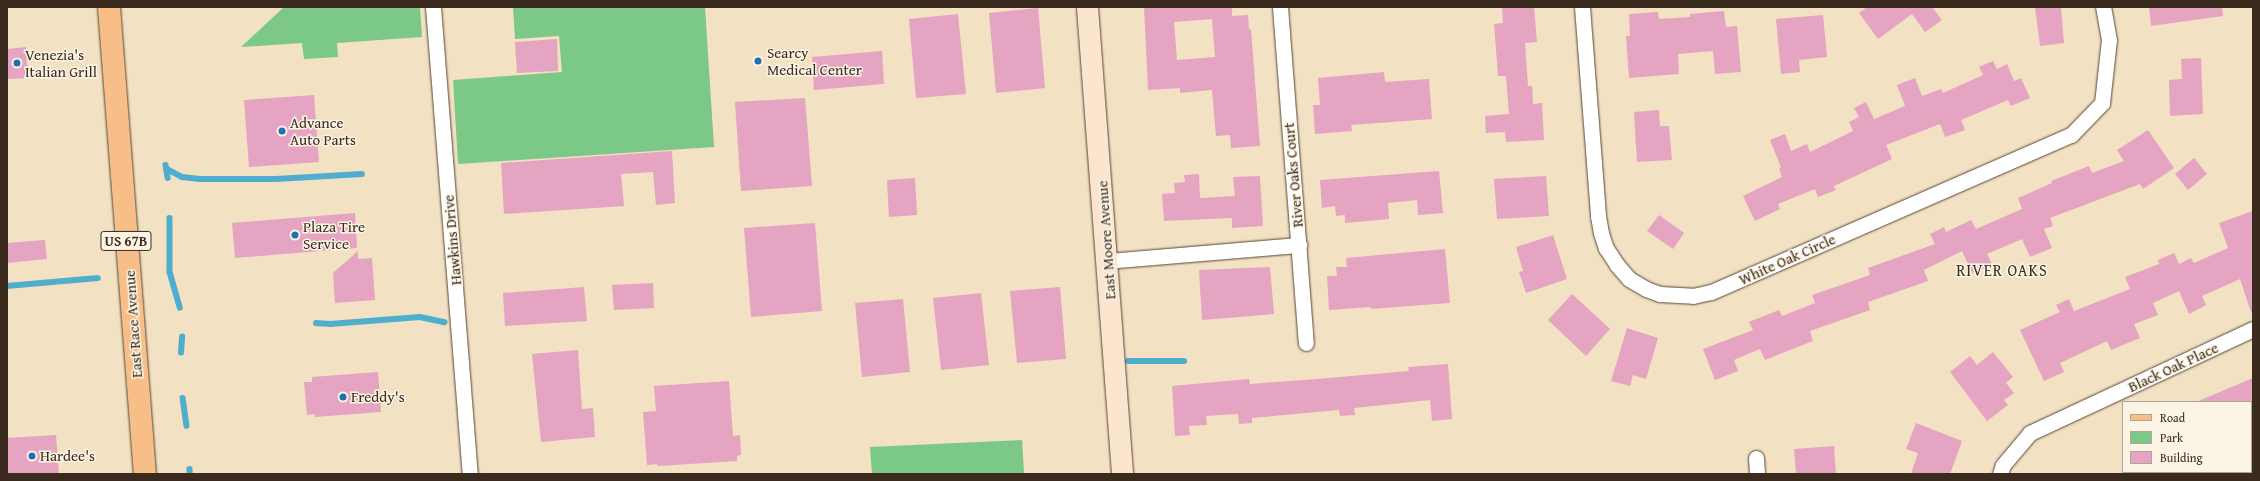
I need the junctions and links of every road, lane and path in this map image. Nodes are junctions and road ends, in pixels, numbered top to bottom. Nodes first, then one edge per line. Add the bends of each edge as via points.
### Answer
1 (109, 7) edge
2 (433, 7) edge
3 (1087, 7) edge
4 (1280, 7) edge
5 (1582, 7) edge
6 (2102, 7) edge
7 (1299, 245) junction
8 (1107, 261) junction
9 (2253, 329) edge
10 (1306, 343) dead end
11 (1756, 458) dead end
12 (145, 474) edge
13 (470, 474) edge
14 (1122, 474) edge
15 (1757, 474) edge
16 (2000, 474) edge

1 - 12 main road, East Race Avenue / US 67B
2 - 13 street, Hawkins Drive
3 - 8 street, East Moore Avenue
4 - 7 street, River Oaks Court
5 - 6 street, White Oak Circle via 1598,216 1604,243 1629,279 1660,294 1693,296 1711,292 2071,134 2102,103 2109,40
7 - 8 street
7 - 10 street, River Oaks Court
8 - 14 street, East Moore Avenue
9 - 16 street, Black Oak Place via 2030,433 2003,465
11 - 15 street

